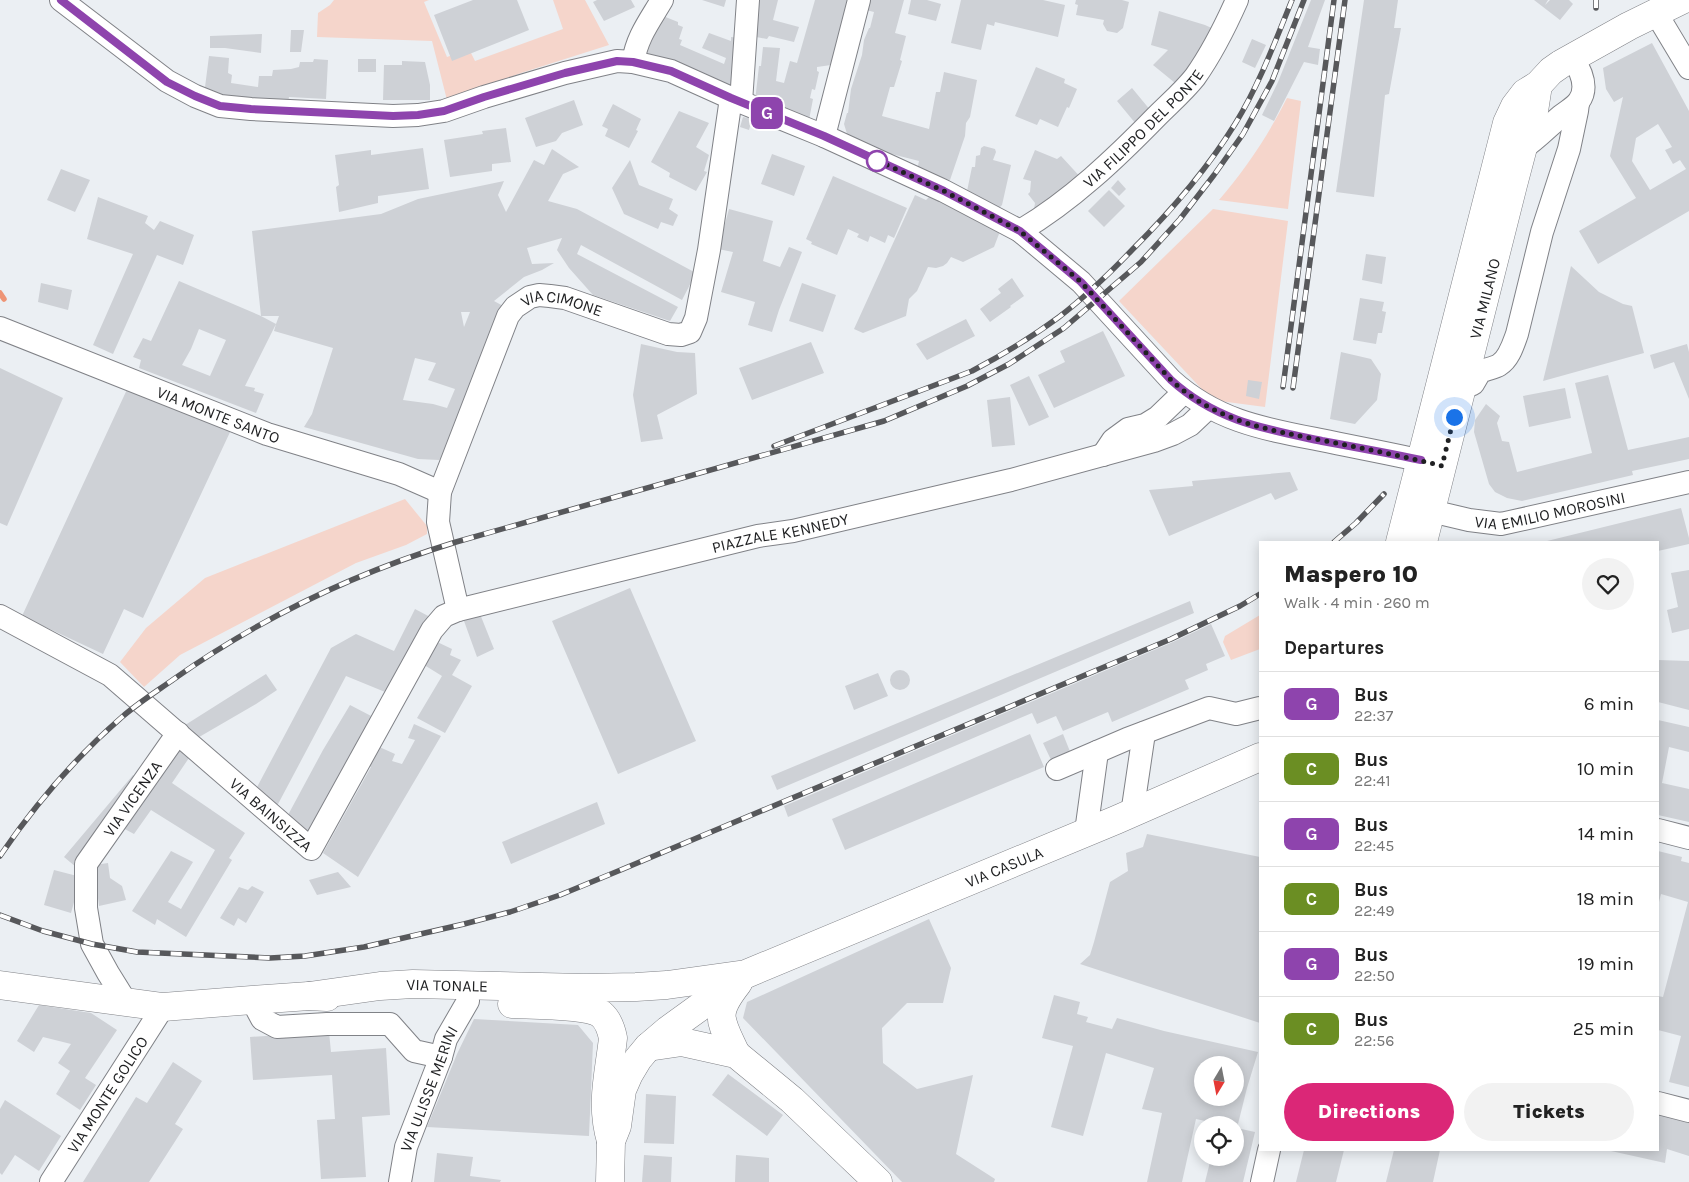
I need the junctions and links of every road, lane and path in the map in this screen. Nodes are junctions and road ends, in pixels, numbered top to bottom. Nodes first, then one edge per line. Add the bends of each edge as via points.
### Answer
1 (61, 0) edge
2 (662, 0) edge
3 (748, 0) edge
4 (859, 0) edge
5 (1237, 0) edge
6 (1682, 0) edge
7 (1658, 6) edge
8 (1572, 57) junction
9 (633, 62) junction
10 (1689, 68) edge
11 (1538, 85) junction
12 (736, 100) junction
13 (1578, 103) junction
14 (824, 136) junction
15 (1522, 149) junction
16 (1020, 231) junction
17 (0, 328) edge
18 (1462, 388) junction
19 (1184, 392) junction
20 (1208, 408) junction
21 (1103, 455) junction
22 (1432, 463) junction
23 (1689, 482) edge
24 (440, 492) junction
25 (1420, 509) junction
26 (1401, 541) edge
27 (1423, 541) edge
28 (458, 610) junction
29 (0, 616) edge
30 (1259, 708) edge
31 (178, 733) junction
32 (1119, 743) junction
33 (1259, 758) edge
34 (1058, 769) dead end
35 (1109, 823) junction
36 (1659, 830) edge
37 (1689, 838) edge
38 (746, 974) junction
39 (0, 985) edge
40 (309, 996) junction
41 (586, 998) junction
42 (252, 1000) junction
43 (468, 1001) junction
44 (126, 1002) junction
45 (163, 1007) junction
46 (648, 1048) junction
47 (736, 1054) junction
48 (441, 1057) junction
49 (1659, 1103) edge
50 (1689, 1111) edge
51 (611, 1141) junction
52 (1269, 1151) edge
53 (51, 1182) edge
54 (400, 1182) edge
55 (610, 1182) edge
56 (878, 1182) edge
57 (1262, 1182) edge

1 - 9 street via 167,82 220,106 418,115 444,111 565,73 617,61
2 - 9 street via 640,36
3 - 12 street, VIA CIMONE via 748,25
4 - 14 street
5 - 16 street, VIA FILIPPO DEL PONTE via 1224,31 1194,78 1102,169 1042,218
6 - 7 main road, VIA MILANO
7 - 8 main road, VIA MILANO
7 - 10 street
8 - 11 main road, VIA MILANO via 1551,71
8 - 13 street via 1582,79
9 - 12 street via 671,71
11 - 15 main road, VIA MILANO via 1534,112
11 - 22 main road, VIA MILANO via 1525,93 1514,106 1507,123
12 - 14 street
12 - 24 street, VIA CIMONE via 692,328 686,334 668,334 565,298 539,295 522,302 504,325
13 - 15 street
13 - 18 street via 1569,149 1542,232 1513,346 1508,357 1498,366 1480,372 1473,384
14 - 16 street via 944,191
15 - 18 main road, VIA MILANO
16 - 19 street via 1081,282
17 - 24 street, VIA MONTE SANTO via 267,434 399,474
18 - 22 main road, VIA MILANO
19 - 20 street
19 - 21 street via 1158,417 1113,440
20 - 21 street, PIAZZALE KENNEDY via 1190,425 1173,434
20 - 22 street via 1262,429
21 - 28 street, PIAZZALE KENNEDY via 1057,469 792,531 752,537
22 - 25 main road, VIA MILANO
23 - 25 street, VIA EMILIO MOROSINI via 1501,524 1475,522
24 - 28 street, VIA CIMONE via 438,522
25 - 26 main road, VIA MILANO
25 - 27 main road, VIA MILANO
28 - 31 street, VIA BAINSIZZA via 444,616 432,630 311,849
29 - 31 street, VIA BAINSIZZA via 110,675
30 - 32 street via 1236,714 1209,708
31 - 44 street, VIA VICENZA via 86,864 86,908 92,944
32 - 34 street
32 - 35 street
32 - 35 street
33 - 35 main road, VIA CASULA
35 - 38 main road, VIA CASULA
36 - 37 street
38 - 41 main road
38 - 46 main road
38 - 47 main road via 720,1012 723,1027
39 - 44 main road, VIA TONALE
40 - 41 main road, VIA TONALE via 414,984
40 - 42 main road, VIA TONALE
40 - 43 main road, VIA TONALE via 414,996
41 - 43 main road, VIA TONALE
41 - 51 main road via 607,1021 613,1038 606,1096 606,1123
42 - 45 main road, VIA TONALE
42 - 48 street via 262,1019 277,1028 390,1024 414,1051
43 - 48 street, VIA ULISSE MERINI via 446,1039
44 - 45 main road, VIA TONALE
45 - 53 street, VIA MONTE GOLICO
46 - 47 main road via 682,1042
46 - 51 main road via 622,1090
47 - 56 main road via 792,1100
48 - 54 street, VIA ULISSE MERINI via 406,1147
49 - 50 street
51 - 55 main road
52 - 57 street

